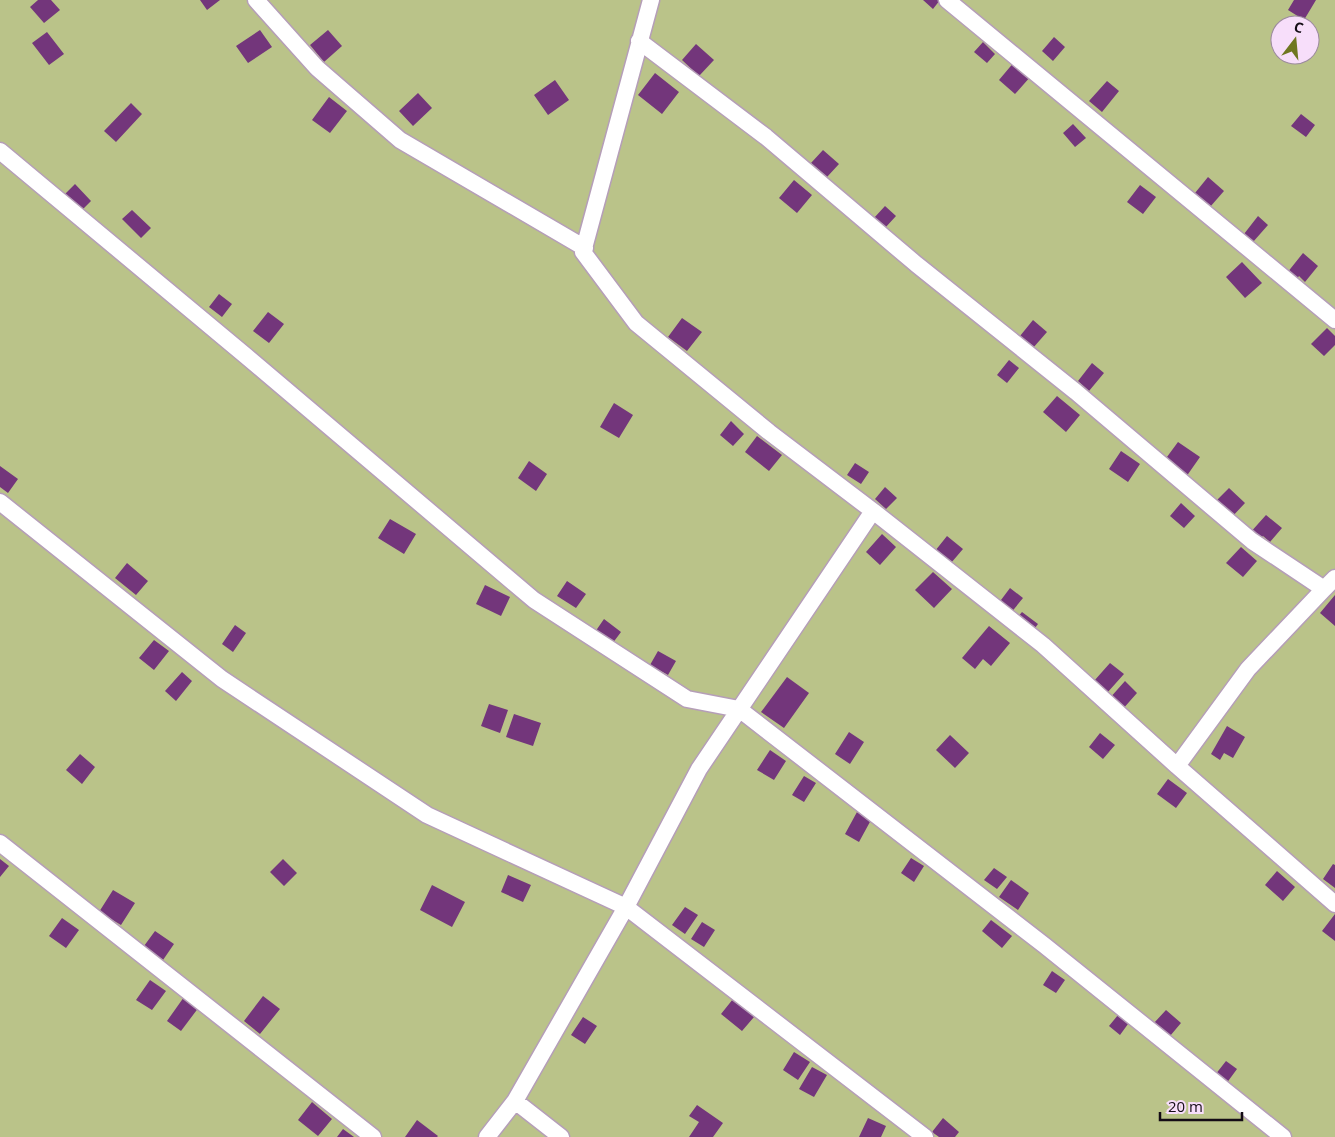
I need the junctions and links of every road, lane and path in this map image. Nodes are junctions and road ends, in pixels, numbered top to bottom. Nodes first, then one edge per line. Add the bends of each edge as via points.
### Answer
1 (256, 0) edge
2 (651, 0) edge
3 (947, 0) edge
4 (639, 40) junction
5 (0, 151) edge
6 (585, 248) junction
7 (1335, 320) edge
8 (0, 502) edge
9 (873, 511) junction
10 (1330, 584) edge
11 (739, 709) junction
12 (1177, 766) junction
13 (0, 842) edge
14 (1335, 904) edge
15 (626, 907) junction
16 (515, 1101) junction
17 (373, 1137) edge
18 (487, 1137) edge
19 (561, 1137) edge
20 (925, 1137) edge
21 (1284, 1137) edge

1 - 6 lane via 317,68 400,140
2 - 4 lane
3 - 7 lane
4 - 6 lane
4 - 10 lane via 766,137 1252,541
5 - 11 lane via 534,600 687,699
6 - 9 lane via 583,252 636,323 769,432
8 - 15 lane via 222,679 427,815
9 - 11 lane
9 - 12 lane via 1043,646
10 - 12 lane via 1248,669
11 - 15 lane via 699,769
11 - 21 lane via 1044,945
12 - 14 lane
13 - 17 lane
15 - 16 lane
15 - 20 lane
16 - 18 lane
16 - 19 lane

